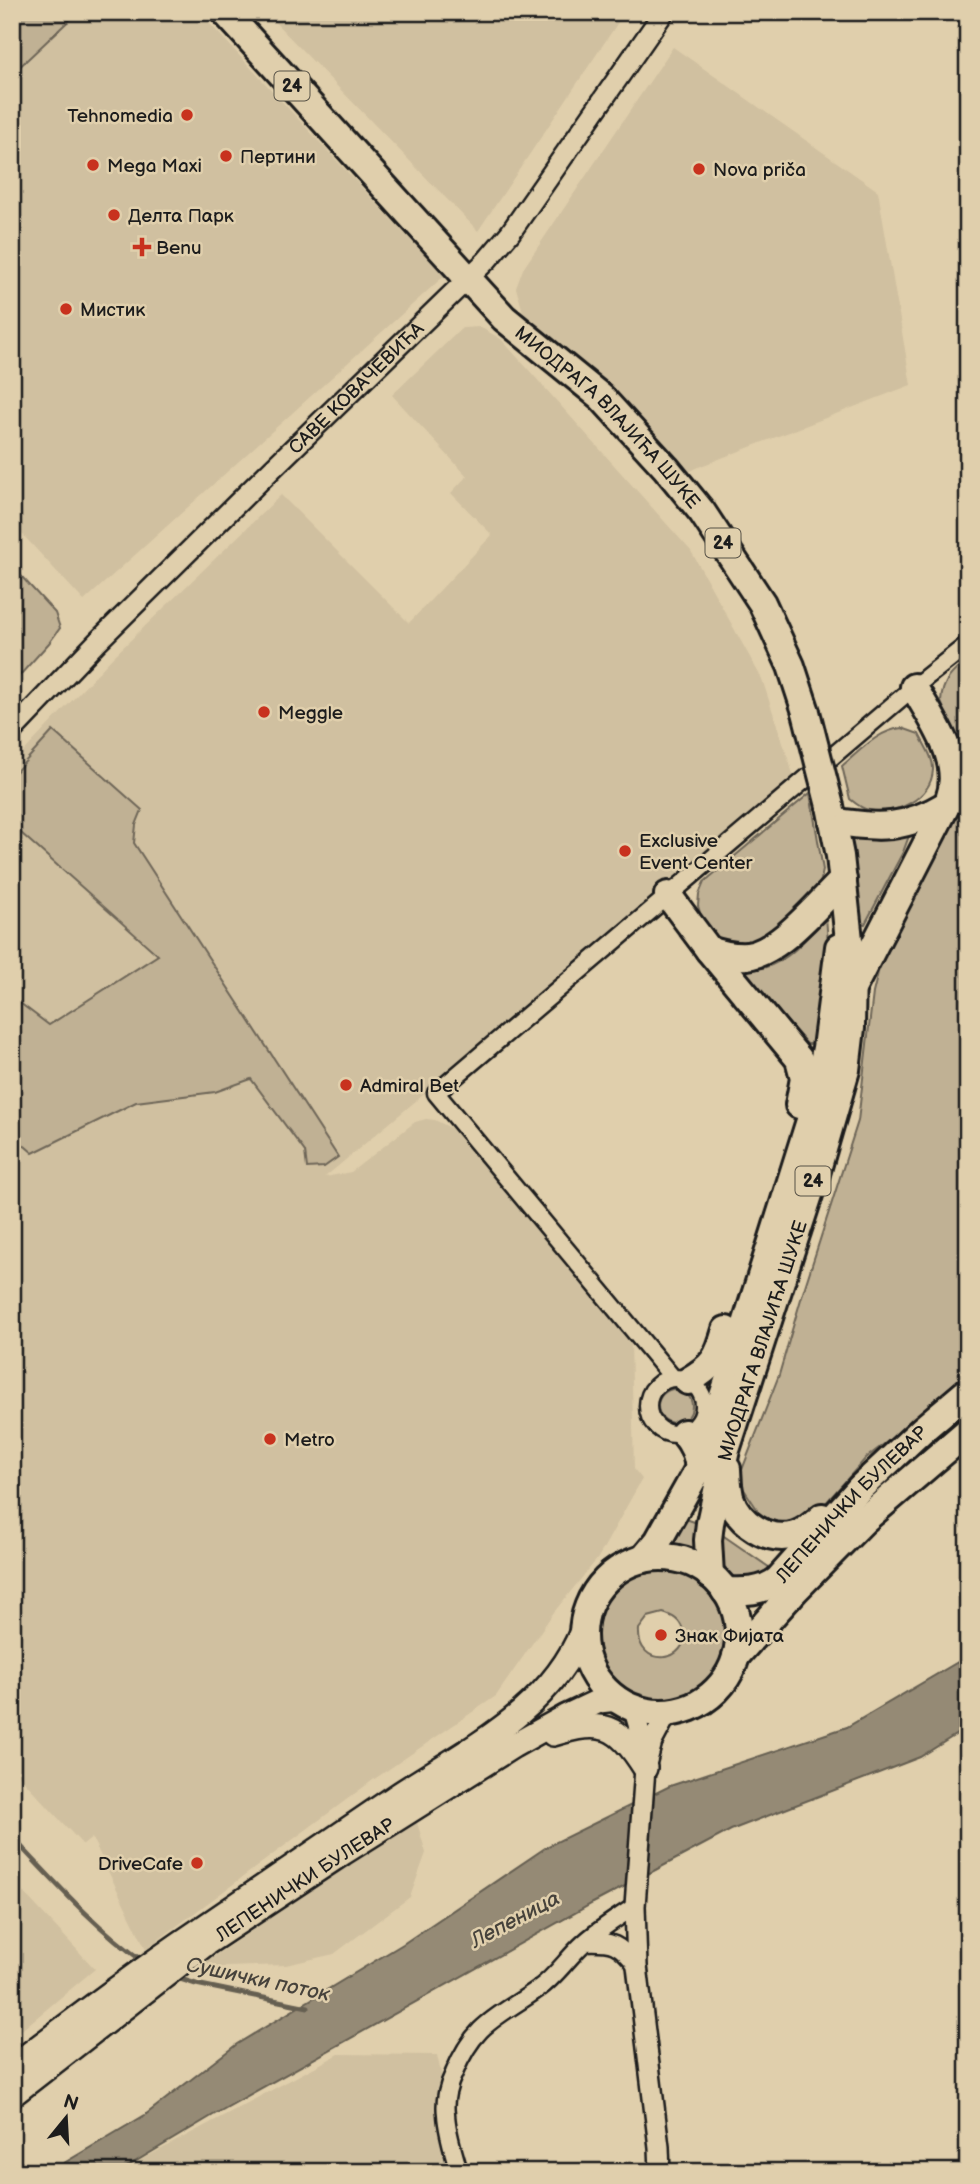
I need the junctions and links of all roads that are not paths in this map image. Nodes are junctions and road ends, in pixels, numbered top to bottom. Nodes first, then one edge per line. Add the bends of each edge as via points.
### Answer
1 (225, 12) edge
2 (664, 12) edge
3 (468, 281) junction
4 (968, 645) edge
5 (914, 687) junction
6 (12, 730) edge
7 (946, 805) junction
8 (831, 813) junction
9 (844, 892) junction
10 (668, 895) junction
11 (709, 950) junction
12 (853, 987) junction
13 (788, 1191) junction
14 (779, 1219) junction
15 (681, 1379) junction
16 (968, 1391) edge
17 (968, 1431) edge
18 (684, 1433) junction
19 (726, 1450) junction
20 (699, 1468) junction
21 (861, 1487) junction
22 (643, 1559) junction
23 (718, 1583) junction
24 (582, 1631) junction
25 (736, 1656) junction
26 (625, 1703) junction
27 (668, 1712) junction
28 (513, 1746) junction
29 (645, 1768) junction
30 (635, 1906) junction
31 (585, 1942) junction
32 (637, 1966) junction
33 (162, 1967) junction
34 (127, 1994) junction
35 (12, 2067) edge
36 (12, 2095) edge
37 (459, 2172) edge
38 (660, 2172) edge

1 - 3 main road, МИОДРАГА ВЛАЈИЋА ШУКЕ / 24
2 - 3 street, САВЕ КОВАЧЕВИЋА via 510,233
3 - 6 street, САВЕ КОВАЧЕВИЋА via 337,404
3 - 8 main road, МИОДРАГА ВЛАЈИЋА ШУКЕ / 24, bridge via 504,318 601,397 702,512 762,603 791,666
4 - 5 street
5 - 7 main road via 952,763 953,787
5 - 10 street
7 - 8 main road via 920,819 870,827
7 - 12 main road
8 - 9 main road, МИОДРАГА ВЛАЈИЋА ШУКЕ / 24
9 - 11 main road via 771,949 748,956
9 - 12 main road, МИОДРАГА ВЛАЈИЋА ШУКЕ / 24
9 - 13 main road, МИОДРАГА ВЛАЈИЋА ШУКЕ / 24 via 817,1097
10 - 11 main road
10 - 15 street via 436,1093
11 - 13 main road via 802,1065 804,1083 788,1167
12 - 19 main road, МИОДРАГА ВЛАЈИЋА ШУКЕ / 24 via 846,1070
13 - 14 main road, МИОДРАГА ВЛАЈИЋА ШУКЕ / 24
14 - 15 main road via 756,1251 716,1360 707,1370
14 - 20 main road, МИОДРАГА ВЛАЈИЋА ШУКЕ / 24
15 - 18 street via 696,1386 704,1404 699,1422
15 - 18 street via 656,1385 648,1411 665,1432
16 - 21 main road, ЛЕПЕНИЧКИ БУЛЕВАР / 24
17 - 25 main road, ЛЕПЕНИЧКИ БУЛЕВАР / 24 via 864,1520
18 - 20 main road
19 - 21 main road via 730,1498 746,1521 767,1534 783,1537 804,1531
19 - 23 main road, МИОДРАГА ВЛАЈИЋА ШУКЕ / 24 via 708,1539
20 - 22 main road, МИОДРАГА ВЛАЈИЋА ШУКЕ / 24
21 - 23 main road, ЛЕПЕНИЧКИ БУЛЕВАР / 24 via 772,1585 755,1590
22 - 23 main road, 24 via 680,1559 698,1566
22 - 24 main road, 24 via 619,1569 600,1585
23 - 25 main road, 24 via 734,1607
24 - 26 main road via 591,1669 602,1686
24 - 33 main road, ЛЕПЕНИЧКИ БУЛЕВАР via 568,1662 517,1717 199,1930
25 - 27 main road, 24 via 713,1692 692,1706
26 - 27 main road, 24 via 650,1712
26 - 28 main road, ЛЕПЕНИЧКИ БУЛЕВАР via 599,1702 585,1707
26 - 29 street via 638,1724
27 - 29 street
28 - 29 main road via 575,1727 599,1726 625,1739
28 - 33 main road, ЛЕПЕНИЧКИ БУЛЕВАР via 207,1943
29 - 30 street
30 - 31 street
30 - 32 street
31 - 32 street via 618,1945
31 - 37 street via 540,1987 481,2028 462,2052 446,2105
32 - 38 street
33 - 34 main road, ЛЕПЕНИЧКИ БУЛЕВАР
34 - 35 main road, ЛЕПЕНИЧКИ БУЛЕВАР
34 - 36 main road, ЛЕПЕНИЧКИ БУЛЕВАР

